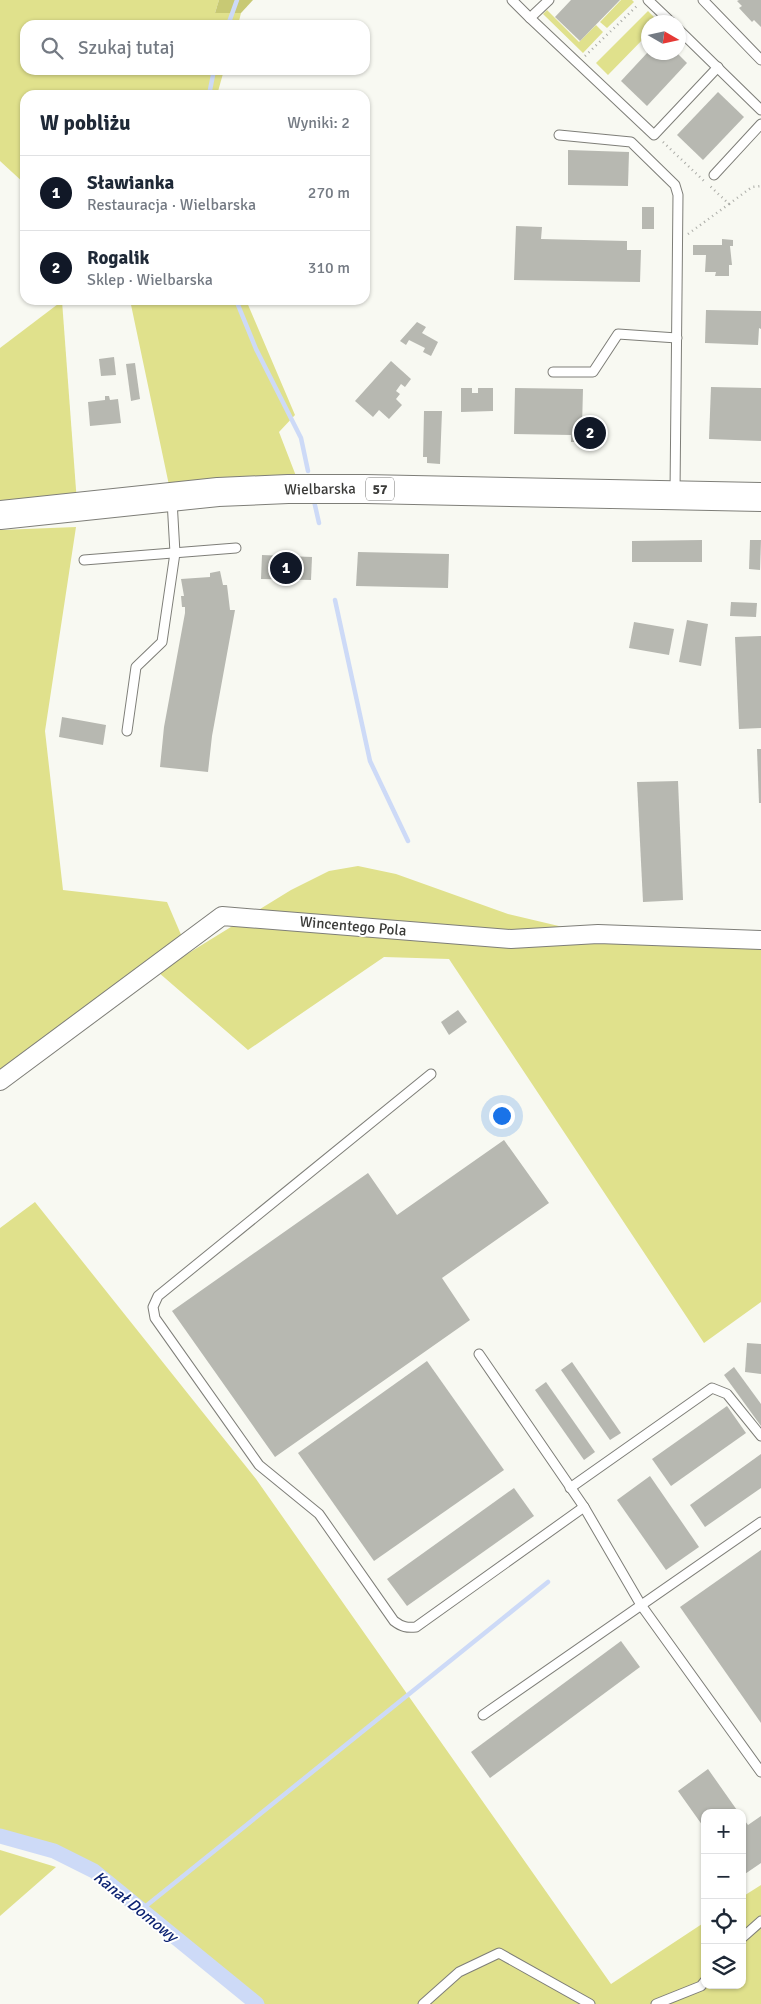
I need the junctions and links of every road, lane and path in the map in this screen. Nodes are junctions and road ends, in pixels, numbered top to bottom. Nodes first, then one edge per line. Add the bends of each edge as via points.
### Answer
1 (512, 0) edge
2 (549, 0) edge
3 (643, 0) edge
4 (648, 0) edge
5 (703, 0) edge
6 (664, 15) edge
7 (530, 18) junction
8 (686, 37) edge
9 (761, 60) edge
10 (578, 64) junction
11 (718, 68) junction
12 (761, 110) edge
13 (761, 124) edge
14 (658, 131) junction
15 (559, 135) dead end
16 (714, 175) dead end
17 (761, 186) edge
18 (729, 204) junction
19 (678, 241) junction
20 (677, 338) junction
21 (553, 372) dead end
22 (675, 495) junction
23 (172, 497) junction
24 (761, 497) edge
25 (0, 515) edge
26 (236, 548) dead end
27 (176, 552) junction
28 (84, 560) dead end
29 (127, 731) dead end
30 (761, 940) edge
31 (431, 1074) dead end
32 (0, 1081) edge
33 (479, 1354) dead end
34 (761, 1436) edge
35 (570, 1488) junction
36 (584, 1507) junction
37 (761, 1522) edge
38 (641, 1605) junction
39 (483, 1715) dead end
40 (761, 1772) edge
41 (761, 1921) edge
42 (746, 1934) edge
43 (701, 1986) edge
44 (423, 2004) edge
45 (590, 2004) edge
46 (656, 2004) edge

1 - 7 lane
2 - 7 lane
3 - 10 path
4 - 6 lane
5 - 9 lane
7 - 10 lane
8 - 11 lane
10 - 14 lane via 654,135
11 - 12 lane
11 - 14 lane
13 - 16 lane
14 - 18 path via 664,145
15 - 19 lane via 631,142 676,184
17 - 18 path via 752,187
18 - 19 path
19 - 20 lane
20 - 21 lane via 618,334 593,372
20 - 22 lane
22 - 23 main road, Wielbarska / 57 via 365,489 227,492
22 - 24 main road, Wielbarska / 57
23 - 25 main road, Wielbarska / 57
23 - 27 lane
26 - 27 lane
27 - 28 lane
27 - 29 lane via 162,642 136,667
30 - 32 street, Wincentego Pola via 598,934 511,939 222,916
31 - 36 lane via 158,1296 152,1307 155,1318 259,1465 319,1514 400,1626 416,1627
33 - 35 lane
34 - 35 lane via 727,1394 712,1388
35 - 36 lane
36 - 38 lane
37 - 38 lane
38 - 39 lane
38 - 40 lane
41 - 42 lane
43 - 46 lane
44 - 45 lane via 459,1972 499,1953

